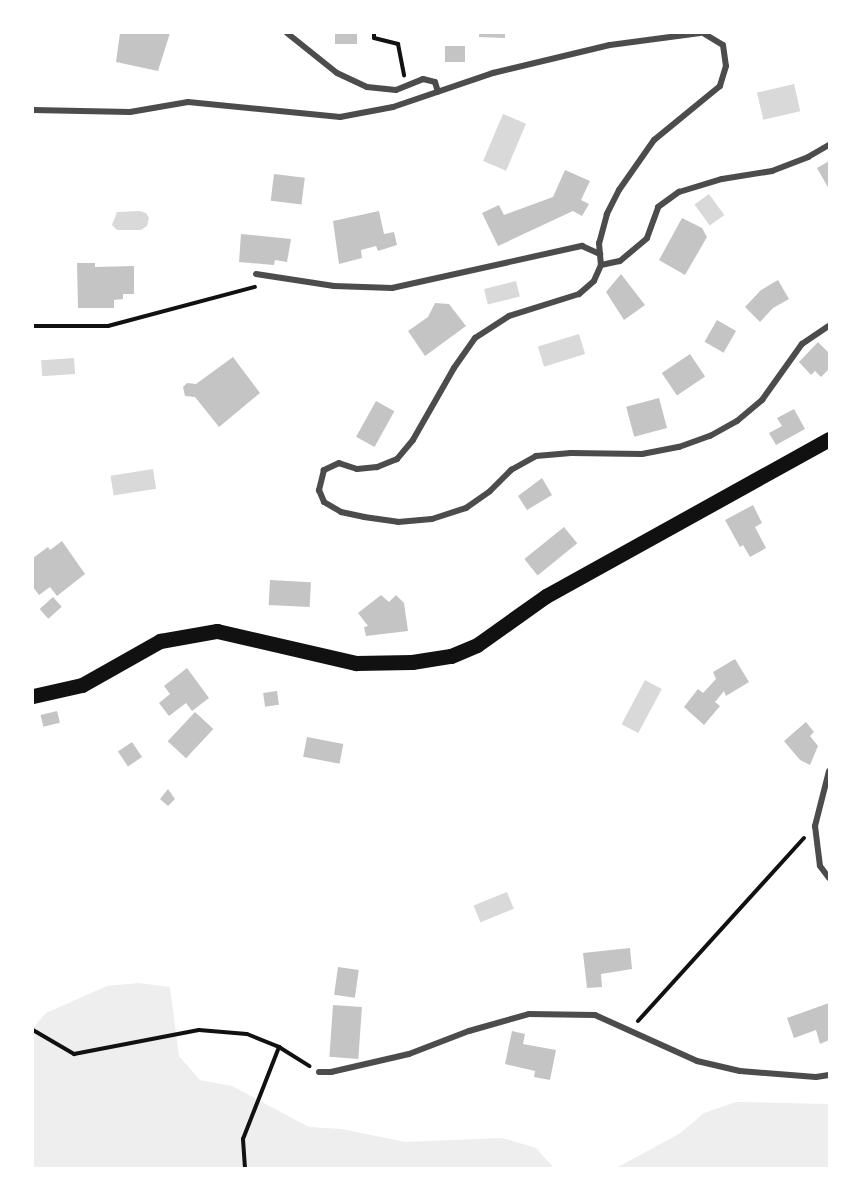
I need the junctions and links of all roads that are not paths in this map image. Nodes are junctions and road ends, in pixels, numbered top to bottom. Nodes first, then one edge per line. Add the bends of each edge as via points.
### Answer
1 (288, 33) edge
2 (701, 33) edge
3 (438, 92) junction
4 (33, 110) edge
5 (829, 145) edge
6 (600, 254) junction
7 (601, 265) junction
8 (256, 274) road end
9 (829, 326) edge
10 (829, 440) edge
11 (33, 696) edge
12 (829, 771) edge
13 (829, 878) edge
14 (319, 1072) road end
15 (829, 1075) edge

1 - 3 street via 337,73 367,87 406,87 423,79 435,82
2 - 3 street via 610,45 493,73
2 - 6 street via 723,45 726,66 720,86 654,140 607,214
3 - 4 street via 393,107 340,117 188,102 130,112
5 - 7 street via 772,171 722,179 679,192 658,207 647,238 620,261
6 - 7 street
6 - 8 street via 582,246 392,288 334,286
7 - 9 street via 594,281 579,294 509,316 475,338 413,440 397,459 377,468 357,469 339,463 324,470 319,490 324,502 341,512 364,517 398,522 432,519 466,508 511,470 536,456 642,454 679,447 737,421 762,400 802,344
10 - 11 main road via 546,596 477,645 451,656 412,662 356,663 217,631 160,641 82,685
12 - 13 street via 815,826 820,866
14 - 15 street via 409,1054 529,1014 595,1015 698,1061 740,1071

